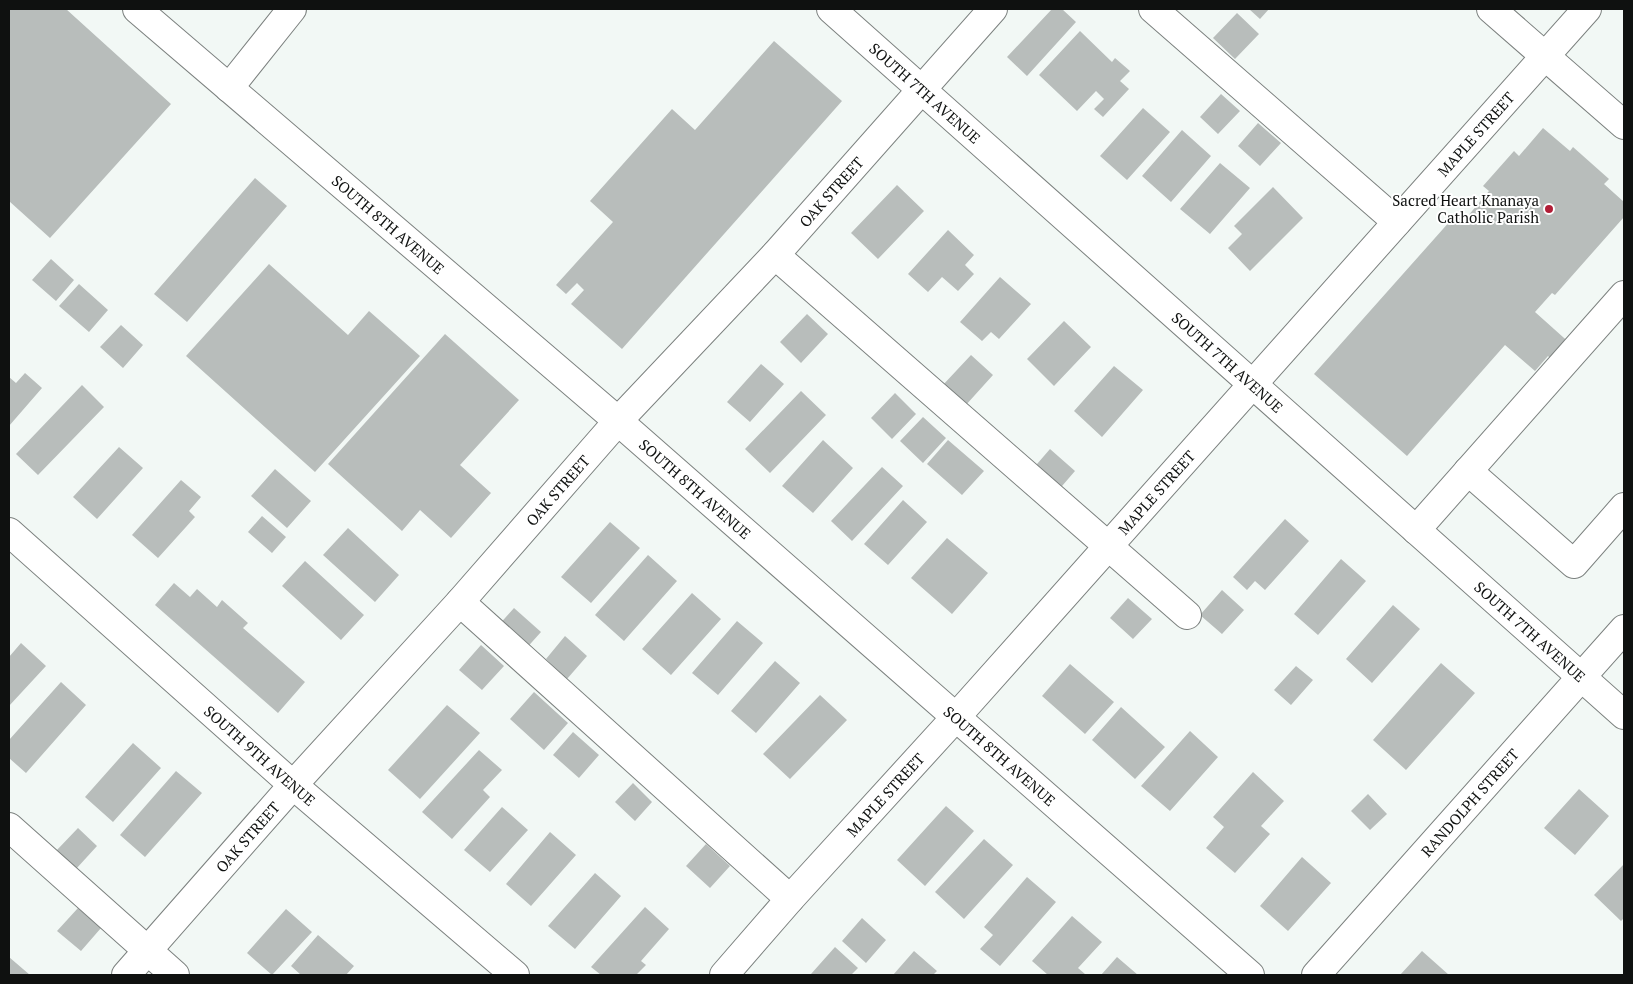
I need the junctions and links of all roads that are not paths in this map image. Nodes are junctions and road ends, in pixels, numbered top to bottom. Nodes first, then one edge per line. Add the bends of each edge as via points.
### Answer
1 (137, 9) edge
2 (292, 9) edge
3 (831, 9) edge
4 (993, 9) edge
5 (1153, 9) edge
6 (1491, 9) edge
7 (1587, 9) edge
8 (1545, 56) junction
9 (229, 88) junction
10 (922, 89) junction
11 (1624, 125) edge
12 (1397, 222) junction
13 (775, 255) junction
14 (1624, 295) edge
15 (1253, 384) junction
16 (618, 421) junction
17 (1468, 471) junction
18 (1624, 507) edge
19 (1416, 530) junction
20 (9, 532) edge
21 (1108, 547) junction
22 (460, 602) junction
23 (1187, 615) dead end
24 (1624, 629) edge
25 (1582, 677) junction
26 (1624, 715) edge
27 (956, 718) junction
28 (294, 785) junction
29 (9, 827) edge
30 (790, 899) junction
31 (148, 951) junction
32 (126, 975) edge
33 (175, 975) edge
34 (516, 975) edge
35 (724, 975) edge
36 (1250, 975) edge
37 (1316, 975) edge

1 - 9 street, SOUTH 8TH AVENUE
2 - 9 street
3 - 10 street, SOUTH 7TH AVENUE
4 - 10 street, OAK STREET
5 - 12 street
6 - 8 street
7 - 8 street, MAPLE STREET
8 - 11 street
8 - 12 street, MAPLE STREET
9 - 16 street, SOUTH 8TH AVENUE
10 - 13 street, OAK STREET
10 - 15 street, SOUTH 7TH AVENUE
12 - 15 street, MAPLE STREET
13 - 16 street, OAK STREET
13 - 21 street
14 - 17 street
15 - 19 street, SOUTH 7TH AVENUE
15 - 21 street, MAPLE STREET
16 - 22 street, OAK STREET
16 - 27 street, SOUTH 8TH AVENUE
17 - 18 street via 1574,564
17 - 19 street
19 - 25 street, SOUTH 7TH AVENUE
20 - 28 street, SOUTH 9TH AVENUE
21 - 23 street
21 - 27 street, MAPLE STREET
22 - 28 street, OAK STREET
22 - 30 street
24 - 25 street, RANDOLPH STREET
25 - 26 street, SOUTH 7TH AVENUE
25 - 37 street, RANDOLPH STREET
27 - 30 street, MAPLE STREET
27 - 36 street, SOUTH 8TH AVENUE
28 - 31 street, OAK STREET
28 - 34 street, SOUTH 9TH AVENUE
29 - 31 street
30 - 35 street, MAPLE STREET
31 - 32 street, OAK STREET
31 - 33 street

